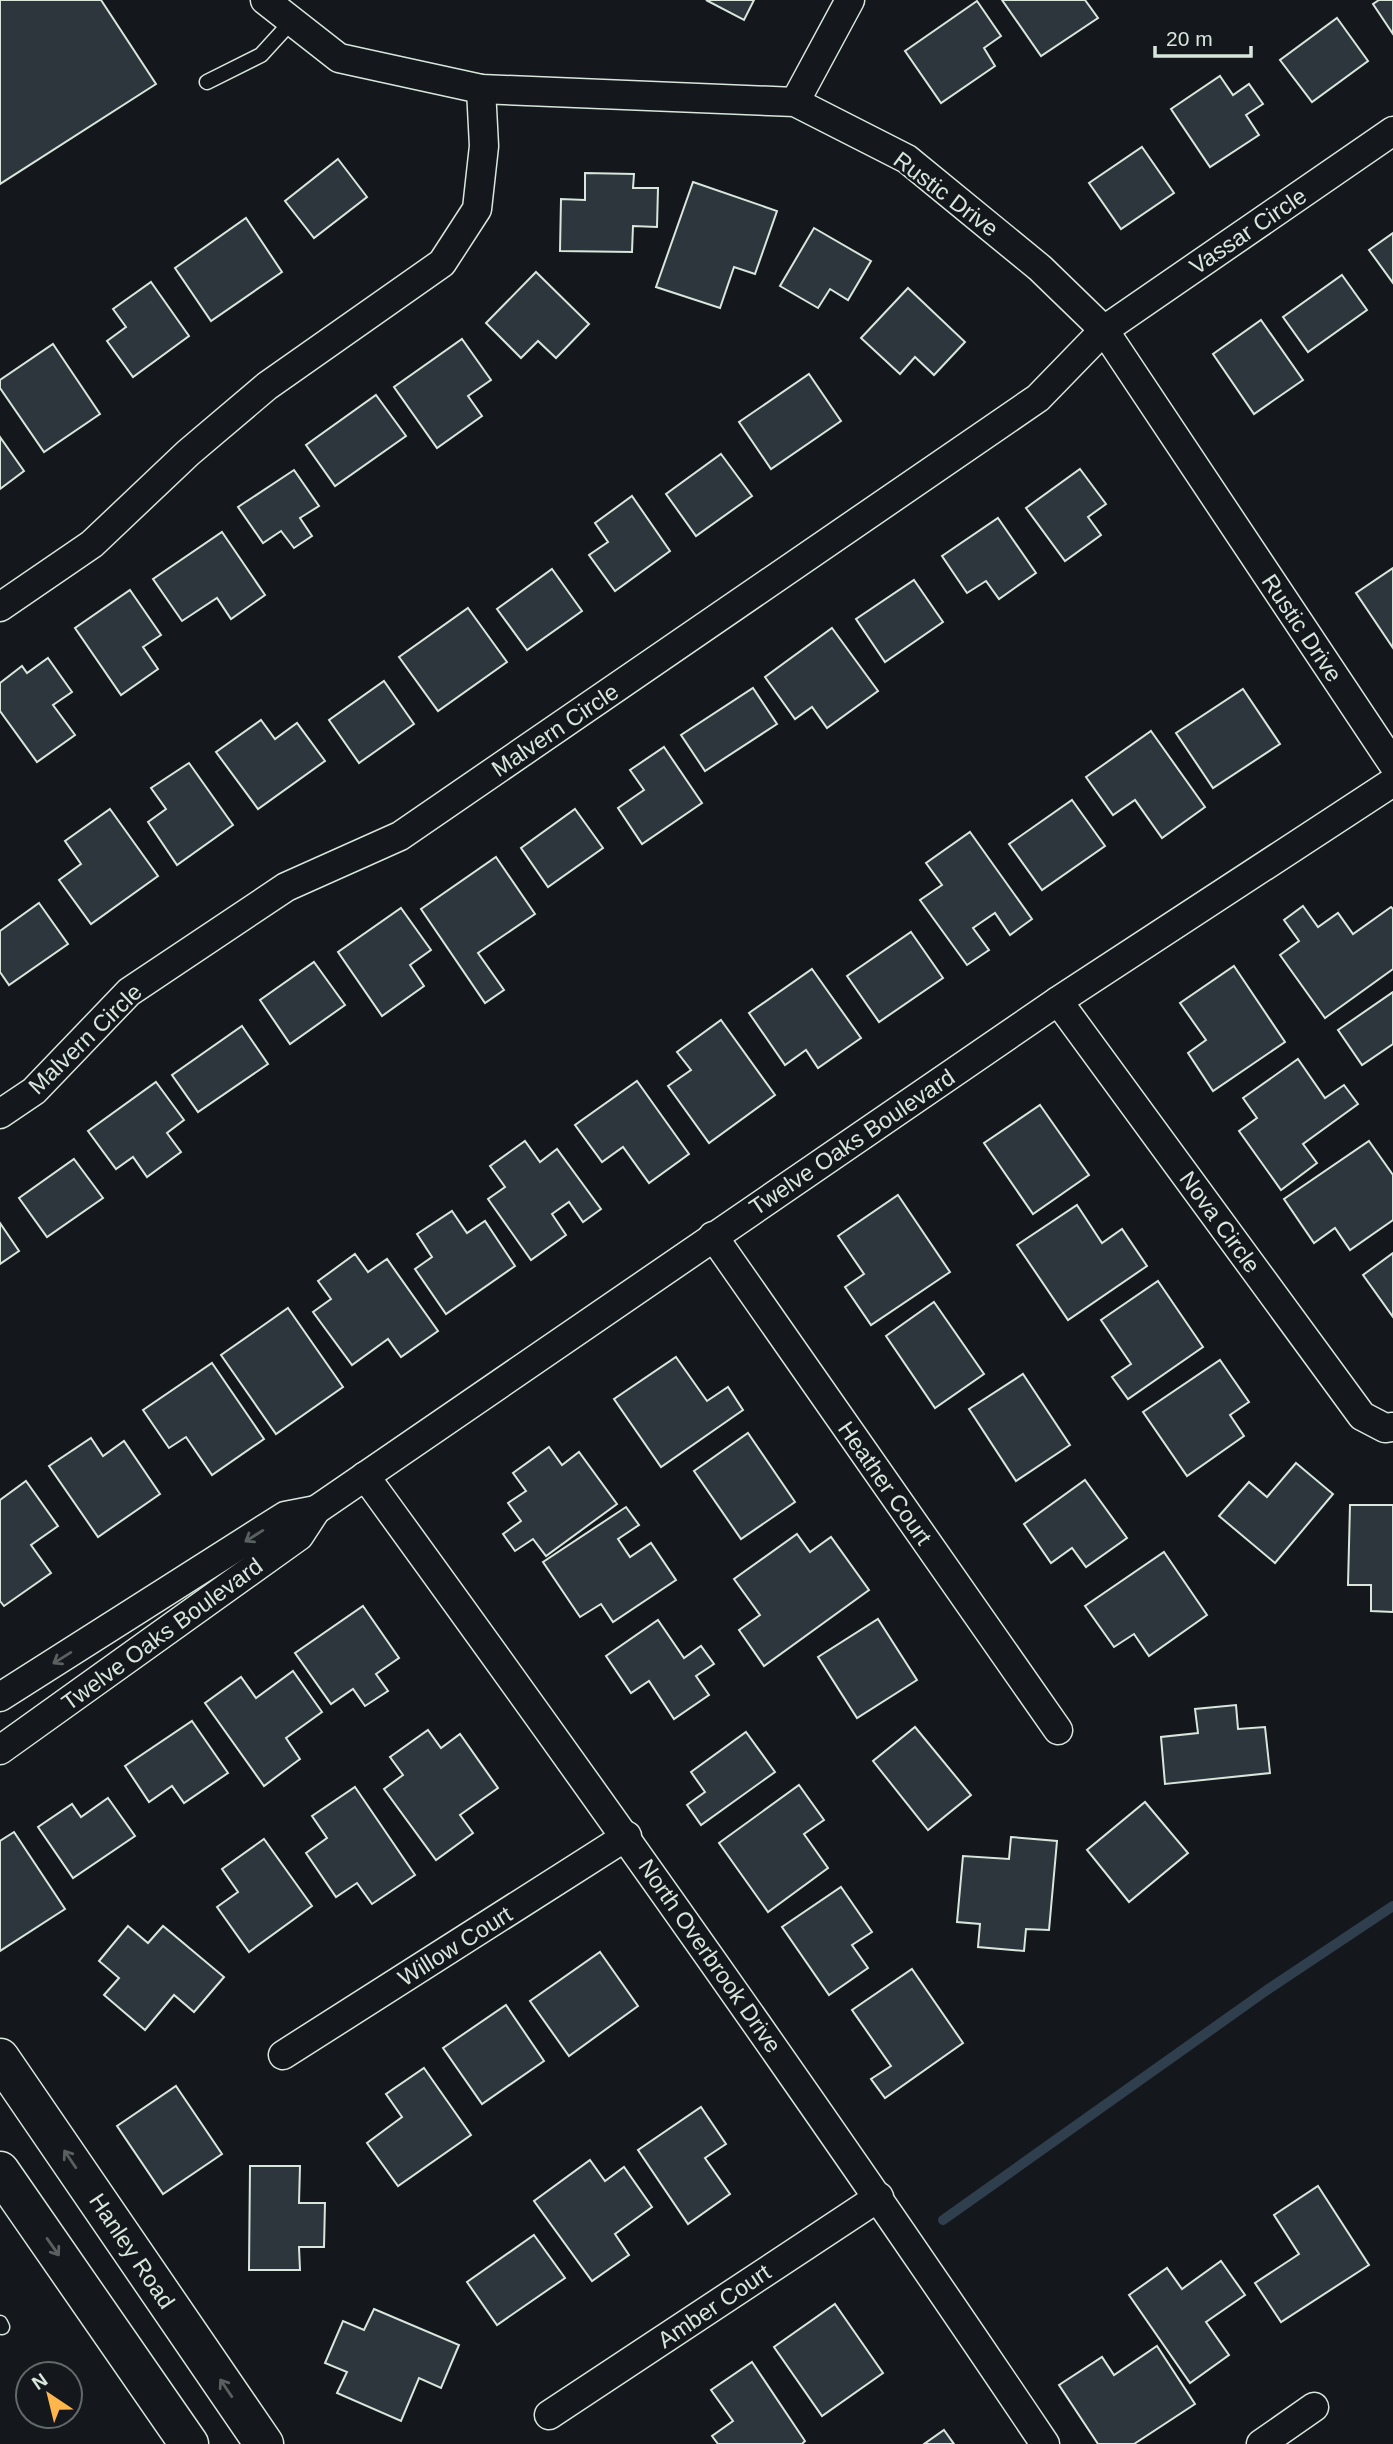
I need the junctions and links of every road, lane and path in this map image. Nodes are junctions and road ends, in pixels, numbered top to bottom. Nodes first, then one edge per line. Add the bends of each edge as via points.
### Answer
1 (265, 0) edge
2 (850, 0) edge
3 (292, 21) junction
4 (207, 82) dead end
5 (481, 89) junction
6 (795, 102) junction
7 (1393, 131) edge
8 (1104, 330) junction
9 (0, 607) edge
10 (1393, 764) edge
11 (1393, 782) edge
12 (1058, 1001) junction
13 (0, 1114) edge
14 (713, 1236) junction
15 (1393, 1427) edge
16 (365, 1476) junction
17 (316, 1510) junction
18 (0, 1697) edge
19 (1058, 1730) dead end
20 (2, 1745) edge
21 (626, 1836) junction
22 (283, 2055) dead end
23 (0, 2058) edge
24 (0, 2171) edge
25 (879, 2197) junction
26 (1314, 2407) dead end
27 (549, 2415) dead end
28 (189, 2444) edge
29 (264, 2444) edge
30 (1045, 2444) edge
31 (1261, 2444) edge

1 - 3 street, Rustic Drive
2 - 6 street
3 - 4 lane via 261,55
3 - 5 street, Rustic Drive via 339,58
5 - 6 street, Rustic Drive
5 - 9 street via 484,146 477,209 442,263 267,386 92,544
6 - 8 street, Rustic Drive via 907,159 1040,268
7 - 8 street, Vassar Circle
8 - 10 street, Rustic Drive
8 - 13 street, Malvern Circle via 1038,398 400,836 286,887 129,992 34,1091
11 - 12 street, Twelve Oaks Boulevard
12 - 14 street, Twelve Oaks Boulevard
12 - 15 street, Nova Circle via 1362,1416 1385,1428
14 - 16 street, Twelve Oaks Boulevard
14 - 19 street, Heather Court
16 - 17 street, Twelve Oaks Boulevard
16 - 21 street, North Overbrook Drive
17 -> 18 street, Twelve Oaks Boulevard via 285,1516
17 - 20 street, Twelve Oaks Boulevard via 299,1536
21 - 22 street, Willow Court
21 - 25 street, North Overbrook Drive
29 -> 23 main road, Hanley Road
24 -> 28 main road
25 - 27 street, Amber Court
25 - 30 street, North Overbrook Drive
26 - 31 street

